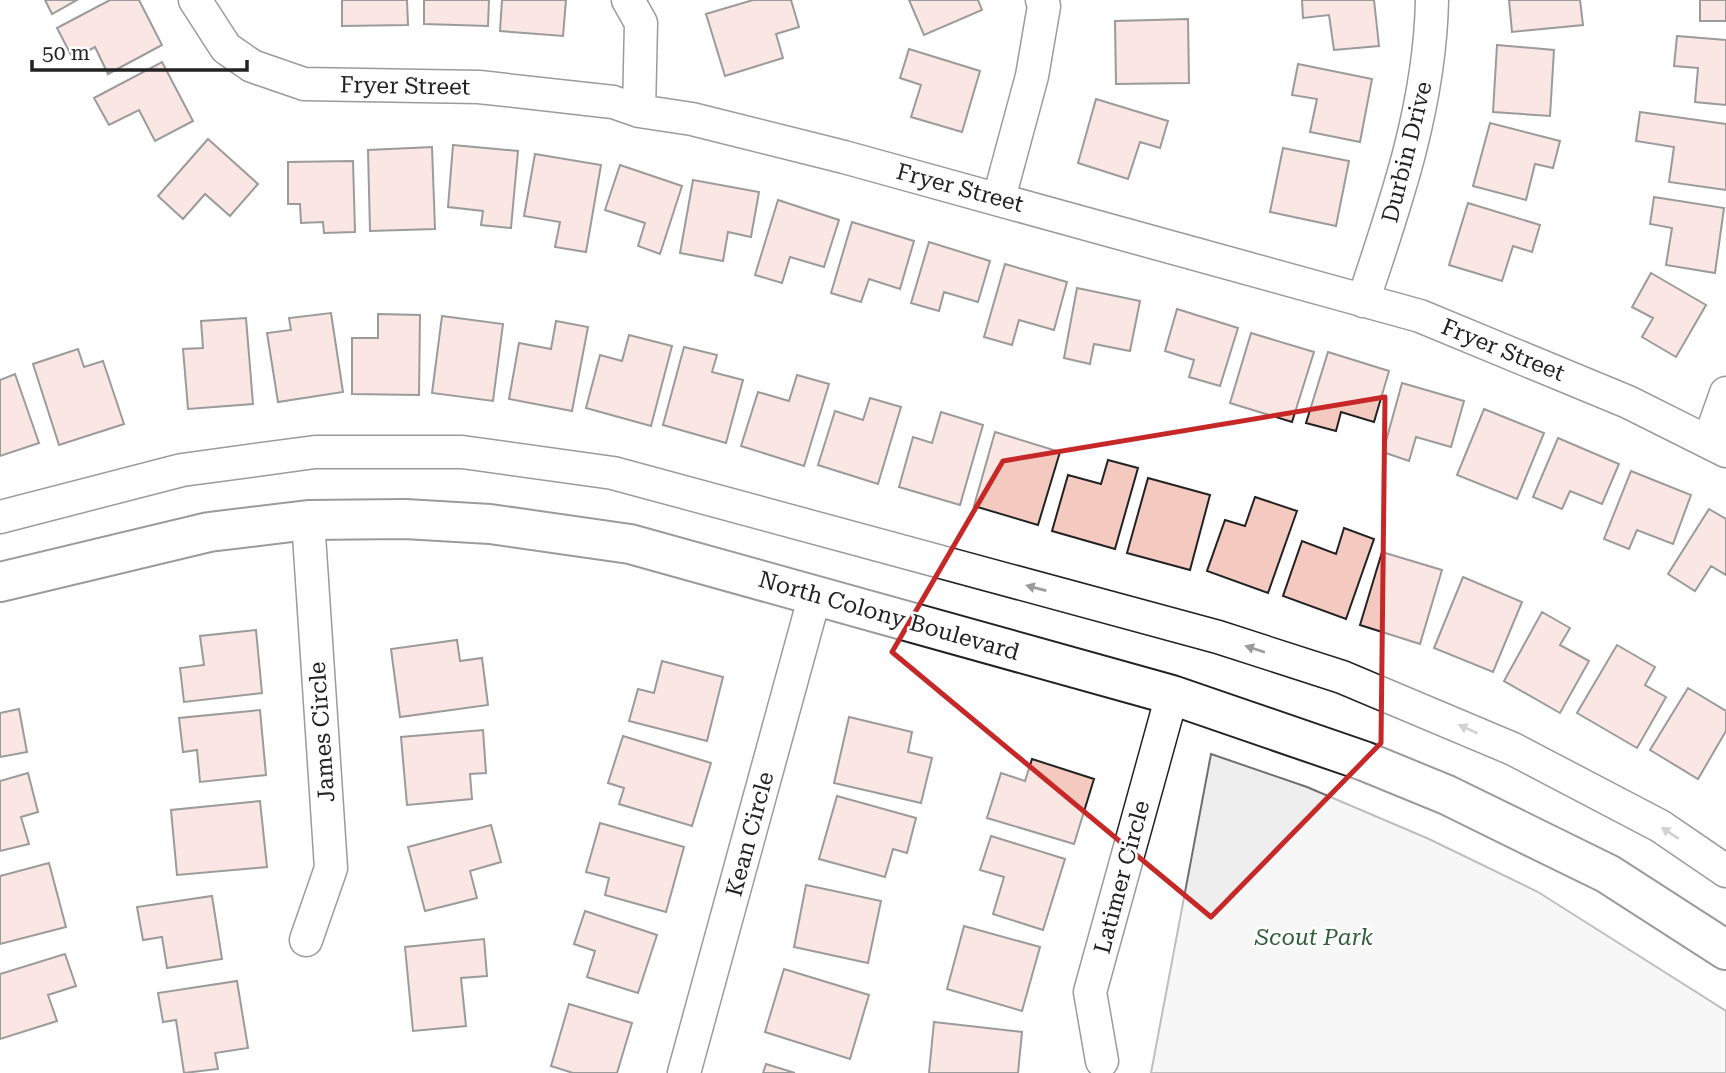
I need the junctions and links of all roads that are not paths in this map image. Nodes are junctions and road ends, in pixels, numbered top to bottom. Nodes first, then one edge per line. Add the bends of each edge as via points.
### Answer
1 (195, 0) edge
2 (628, 0) edge
3 (1042, 0) edge
4 (1432, 0) edge
5 (639, 111) junction
6 (999, 198) junction
7 (1363, 301) junction
8 (1726, 393) edge
9 (1717, 446) edge
10 (0, 517) edge
11 (308, 520) junction
12 (0, 582) edge
13 (816, 595) junction
14 (1172, 695) junction
15 (1726, 871) edge
16 (306, 940) dead end
17 (1726, 950) edge
18 (1102, 1061) dead end
19 (684, 1073) edge

1 - 5 street, Fryer Street via 226,48 252,66 304,84 479,87 612,102
2 - 5 street via 641,23
3 - 6 street via 1032,76
4 - 7 street, Durbin Drive via 1425,90 1397,201
5 - 6 street, Fryer Street via 692,119
6 - 7 street, Fryer Street
7 - 9 street, Fryer Street via 1420,316 1494,345
8 - 9 street
15 -> 10 street via 1660,826 1513,749 1342,677 1218,638 612,473 463,452 315,452 182,470
11 - 12 main road, North Colony Boulevard via 209,532
11 - 13 main road, North Colony Boulevard via 490,524 617,542
11 - 16 street, James Circle via 331,868
13 - 14 main road, North Colony Boulevard
13 - 19 street, Kean Circle
14 - 17 main road, North Colony Boulevard via 1364,761 1447,795 1608,874
14 - 18 street, Latimer Circle via 1090,992

